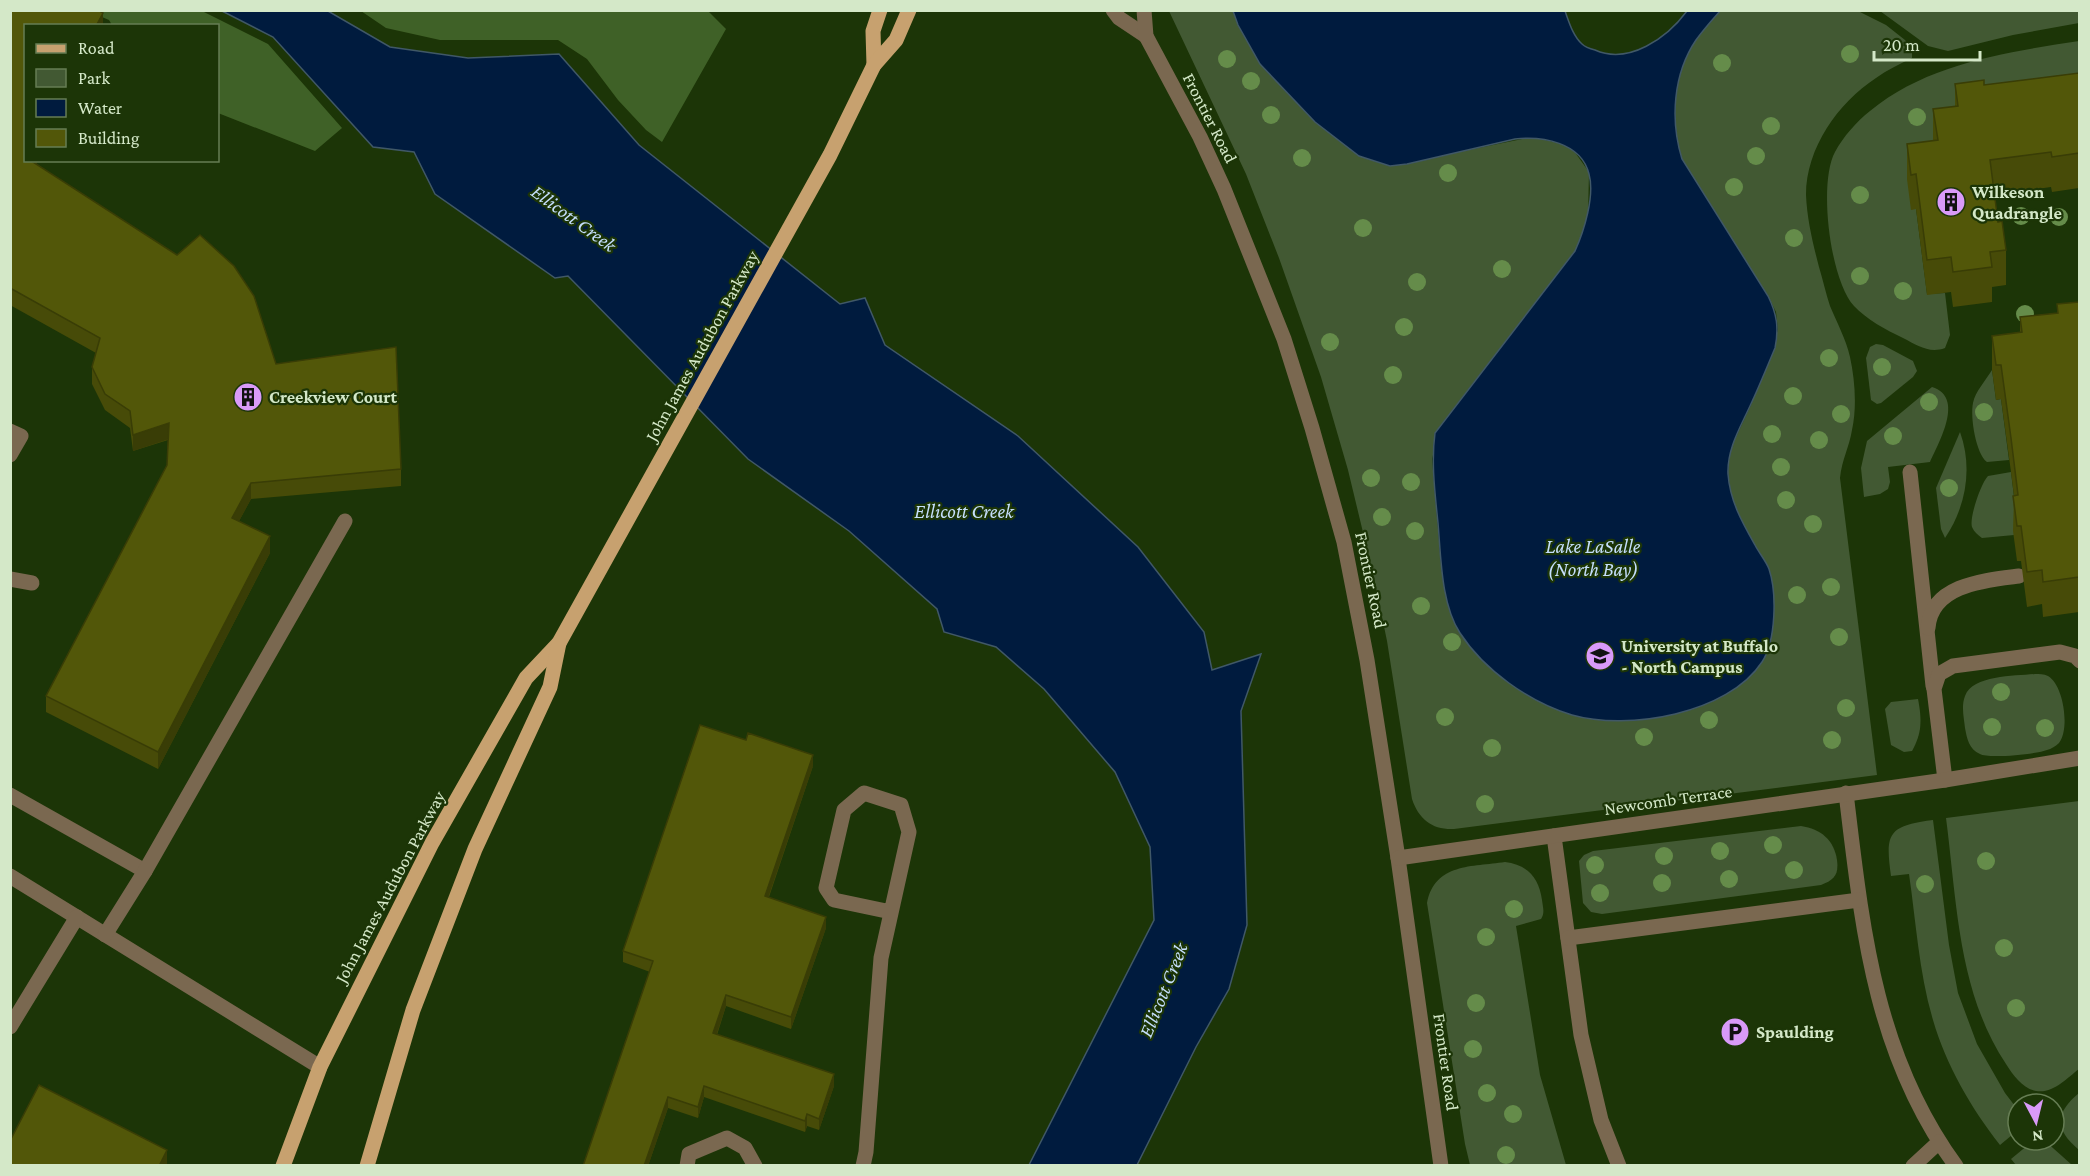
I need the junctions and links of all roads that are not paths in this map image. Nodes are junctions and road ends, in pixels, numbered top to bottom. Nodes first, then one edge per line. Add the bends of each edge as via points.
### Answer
1 (880, 10) edge
2 (909, 10) edge
3 (1113, 10) edge
4 (1144, 10) edge
5 (1146, 36) junction
6 (874, 65) junction
7 (10, 431) edge
8 (10, 455) edge
9 (1910, 472) dead end
10 (345, 521) dead end
11 (2019, 576) edge
12 (10, 579) edge
13 (32, 583) dead end
14 (1928, 635) junction
15 (560, 643) junction
16 (2079, 661) edge
17 (1934, 689) junction
18 (2079, 758) edge
19 (1945, 780) junction
20 (1846, 793) junction
21 (10, 795) edge
22 (1554, 836) junction
23 (1398, 858) junction
24 (145, 871) junction
25 (10, 876) edge
26 (1859, 900) junction
27 (891, 912) junction
28 (77, 917) junction
29 (105, 934) junction
30 (1568, 938) junction
31 (10, 1027) edge
32 (320, 1067) junction
33 (1939, 1142) junction
34 (283, 1166) edge
35 (367, 1166) edge
36 (687, 1166) edge
37 (755, 1166) edge
38 (863, 1166) edge
39 (1441, 1166) edge
40 (1619, 1166) edge
41 (1913, 1166) edge
42 (1956, 1166) edge

1 - 6 main road, John James Audubon Parkway via 873,31
2 - 6 main road, John James Audubon Parkway via 896,40
3 - 5 street, Frontier Road
4 - 5 street, Frontier Road
5 - 23 street, Frontier Road via 1224,189 1284,339 1312,428 1344,542
6 - 15 main road, John James Audubon Parkway via 830,155
7 - 8 street via 21,436
9 - 14 street
10 - 24 street
11 - 14 street via 1958,588 1933,612
12 - 13 street
14 - 17 street
15 - 32 main road, John James Audubon Parkway via 526,678 386,932
15 - 35 main road, John James Audubon Parkway via 550,687 475,849 413,1010
16 - 17 street via 2060,652 1953,666 1939,674
17 - 19 street
18 - 19 street, Newcomb Terrace
19 - 20 street, Newcomb Terrace
20 - 22 street, Newcomb Terrace
20 - 26 street
21 - 24 street
22 - 23 street, Newcomb Terrace
22 - 30 street
23 - 39 street, Frontier Road
24 - 29 street
25 - 28 street
26 - 30 street
26 - 33 street via 1876,988 1895,1054
27 - 27 street via 909,832 901,805 864,793 844,810 826,888 834,900
27 - 38 street via 881,958
28 - 29 street
28 - 31 street
29 - 32 street
30 - 40 street via 1581,1035 1601,1120
32 - 34 main road, John James Audubon Parkway
33 - 41 street
33 - 42 street
36 - 37 street via 689,1154 727,1138 745,1148

